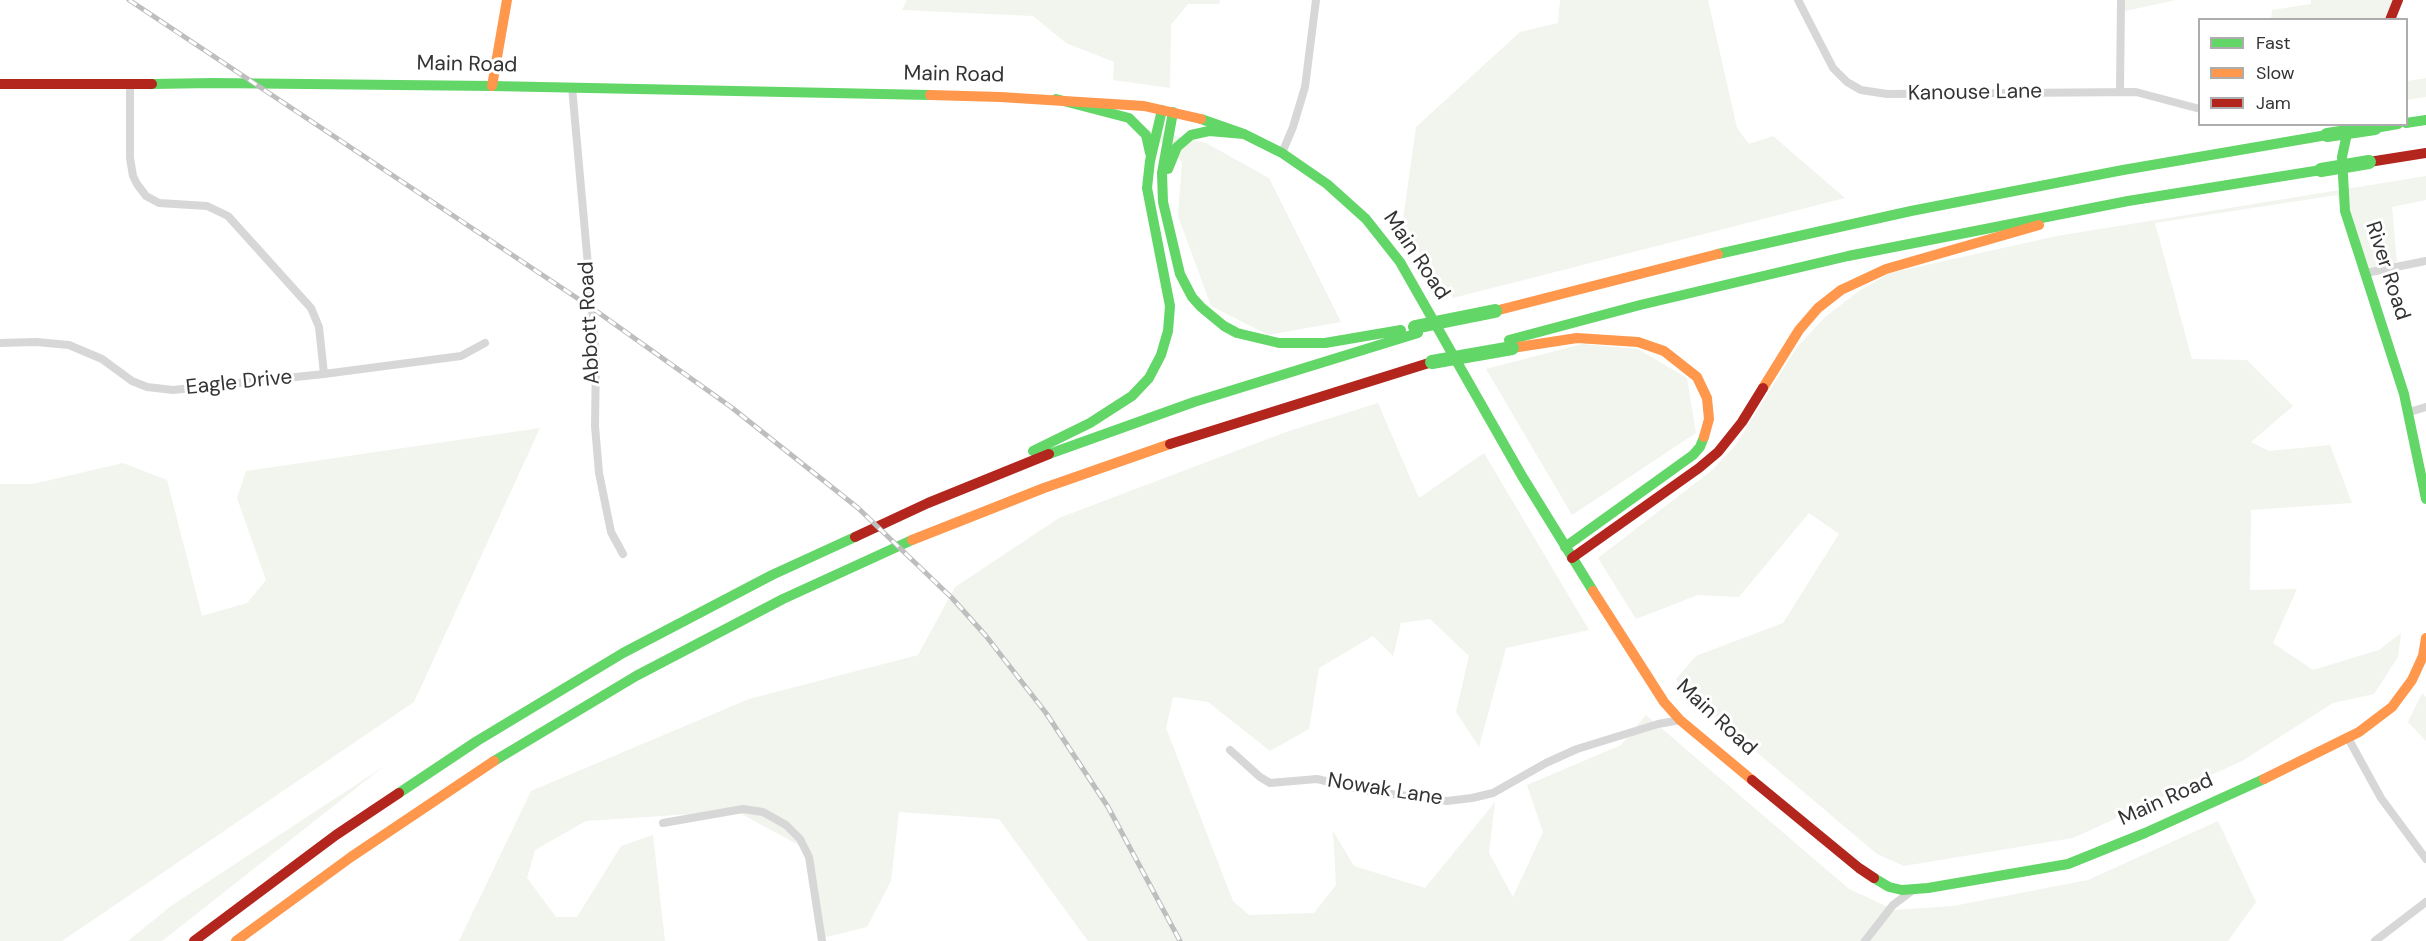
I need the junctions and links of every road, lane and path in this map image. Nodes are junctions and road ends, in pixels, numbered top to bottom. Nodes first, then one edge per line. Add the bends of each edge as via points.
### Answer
1 (507, 0) edge
2 (1316, 0) edge
3 (1798, 0) edge
4 (2121, 0) edge
5 (2398, 0) edge
6 (2391, 18) edge
7 (0, 84) edge
8 (130, 85) junction
9 (492, 86) junction
10 (572, 87) junction
11 (2120, 91) junction
12 (1056, 99) junction
13 (2198, 109) edge
14 (1167, 111) junction
15 (2426, 120) edge
16 (2408, 123) edge
17 (2349, 126) edge
18 (2386, 126) edge
19 (1245, 134) junction
20 (1282, 153) junction
21 (2426, 153) edge
22 (1150, 161) junction
23 (1162, 188) junction
24 (2128, 201) junction
25 (2426, 261) edge
26 (2366, 273) junction
27 (1417, 330) junction
28 (0, 343) edge
29 (485, 343) dead end
30 (1510, 344) junction
31 (324, 374) junction
32 (2426, 407) edge
33 (2409, 412) junction
34 (2426, 499) edge
35 (928, 503) junction
36 (1568, 553) junction
37 (623, 554) dead end
38 (2426, 640) edge
39 (1680, 720) junction
40 (2348, 738) junction
41 (1230, 750) dead end
42 (663, 823) dead end
43 (2426, 859) edge
44 (1913, 890) junction
45 (2426, 902) edge
46 (194, 941) edge
47 (236, 941) edge
48 (822, 941) edge
49 (1865, 941) edge
50 (2375, 941) edge

1 - 9 main road
2 - 20 street via 1305,87
3 - 11 street, Kanouse Lane via 1833,68 1861,90 1887,94
4 - 11 street
5 - 6 main road
7 - 8 main road, Main Road
8 - 9 main road, Main Road
8 - 31 street via 130,158 137,184 146,196 159,203 207,206 228,216 311,308 317,318
9 - 10 main road, Main Road
10 - 12 main road, Main Road
10 - 37 street, Abbott Road via 596,355 599,473 611,532
11 - 13 street, Kanouse Lane via 2157,96
12 - 14 main road, Main Road
12 - 22 main road via 1135,122 1146,135
14 - 19 main road, Main Road
14 - 22 main road
14 - 23 main road
15 - 16 main road
17 - 26 main road, River Road via 2342,157 2345,211
18 - 27 main road, bridge via 2099,174 1911,211 1713,255
19 - 20 main road, Main Road
19 - 23 main road via 1209,131 1191,135 1177,147
20 - 36 main road, Main Road via 1347,201 1400,262
21 - 24 main road, bridge
22 - 35 main road via 1148,201 1170,306 1165,344 1149,378 1107,413
23 - 27 main road via 1185,285 1201,307 1230,330 1263,341 1309,344
24 - 30 main road via 1779,272
24 - 36 main road via 1918,259 1841,290 1799,330 1739,427 1718,452 1700,468
25 - 26 street
26 - 33 main road, River Road
27 - 35 main road via 1140,420
28 - 31 street, Eagle Drive via 69,345 102,359 132,381 160,390
29 - 31 street, Eagle Drive via 461,356
30 - 36 main road via 1577,338 1638,342 1664,351 1687,367 1697,376 1707,398 1707,429 1693,455
30 - 47 main road, bridge via 1432,362 1206,432 1044,488 940,528 783,598 636,676 491,763 351,856
32 - 33 street
33 - 34 main road, River Road
35 - 46 main road via 723,600 524,711 336,835
36 - 39 main road, Main Road via 1648,680
38 - 40 main road, Main Road via 2418,668 2401,697 2377,720
39 - 41 street, Nowak Lane via 1576,749 1493,793 1447,801 1367,791 1317,779 1270,783
39 - 44 main road, Main Road via 1859,868 1889,887
40 - 43 street via 2381,798
40 - 44 main road, Main Road via 2216,801 2068,864
42 - 48 street via 743,809 763,812 786,825 800,839 809,857
44 - 49 street via 1893,905
45 - 50 street

